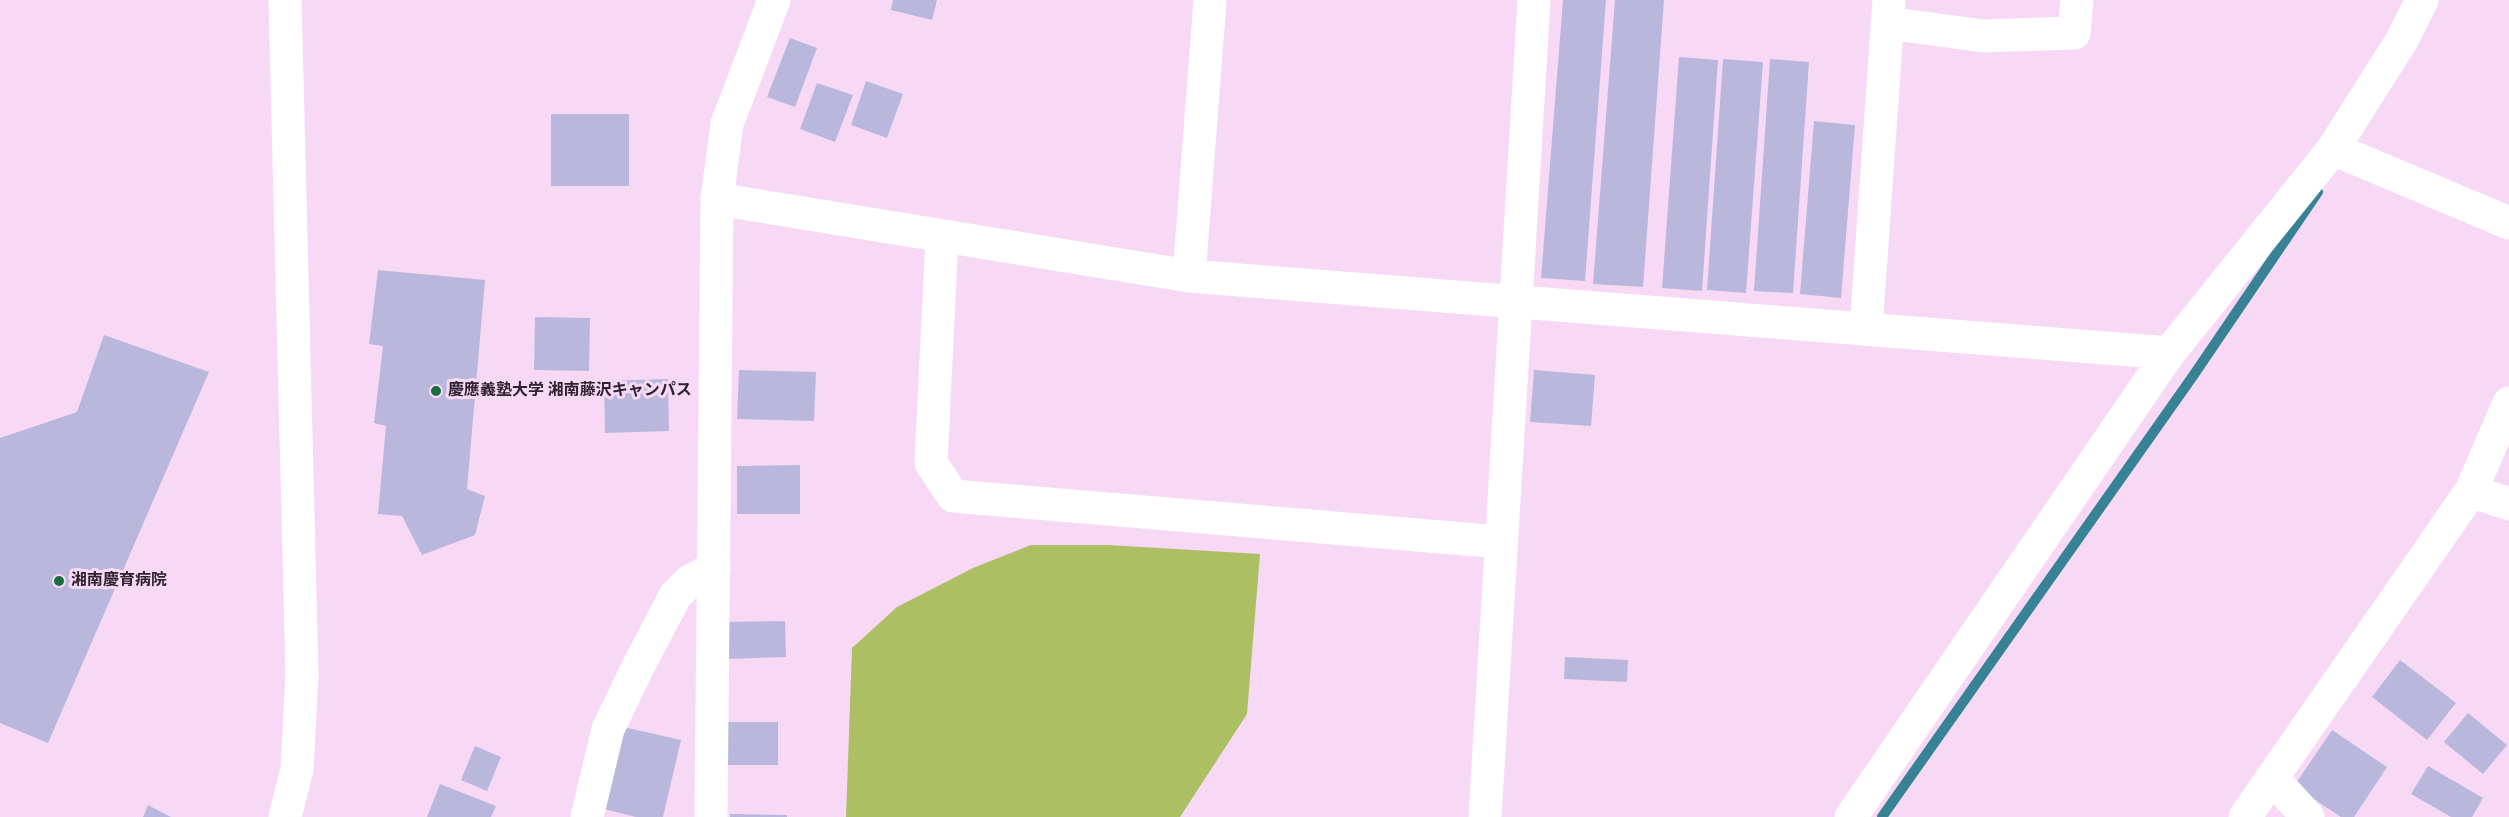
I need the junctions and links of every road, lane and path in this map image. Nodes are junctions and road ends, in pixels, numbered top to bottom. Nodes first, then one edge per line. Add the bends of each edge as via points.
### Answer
1 (285, 0) edge
2 (774, 0) edge
3 (1210, 0) edge
4 (1534, 0) edge
5 (2077, 0) edge
6 (2422, 0) edge
7 (1888, 12) edge
8 (2333, 148) junction
9 (717, 199) junction
10 (2509, 223) edge
11 (942, 237) junction
12 (1189, 276) junction
13 (1516, 302) junction
14 (1866, 329) junction
15 (2169, 352) junction
16 (2509, 403) edge
17 (2471, 491) junction
18 (2509, 504) edge
19 (1501, 542) junction
20 (714, 568) junction
21 (2272, 778) junction
22 (285, 817) edge
23 (587, 817) edge
24 (711, 817) edge
25 (1485, 817) edge
26 (1851, 817) edge
27 (2245, 817) edge
28 (2308, 817) edge

1 - 22 street via 302,674 297,769
2 - 9 street via 727,123
3 - 12 street
4 - 13 street
5 - 7 street via 2074,33 1984,36
6 - 8 street via 2402,40
7 - 14 street
8 - 10 street
8 - 15 street
9 - 11 street
9 - 20 street
11 - 12 street
11 - 19 street via 931,463 953,496
12 - 13 street
13 - 14 street
13 - 19 street
14 - 15 street
15 - 26 street
16 - 17 street
17 - 18 street
17 - 21 street
19 - 25 street
20 - 23 street via 690,581 675,596 638,667 608,729
20 - 24 street
21 - 27 street
21 - 28 street

